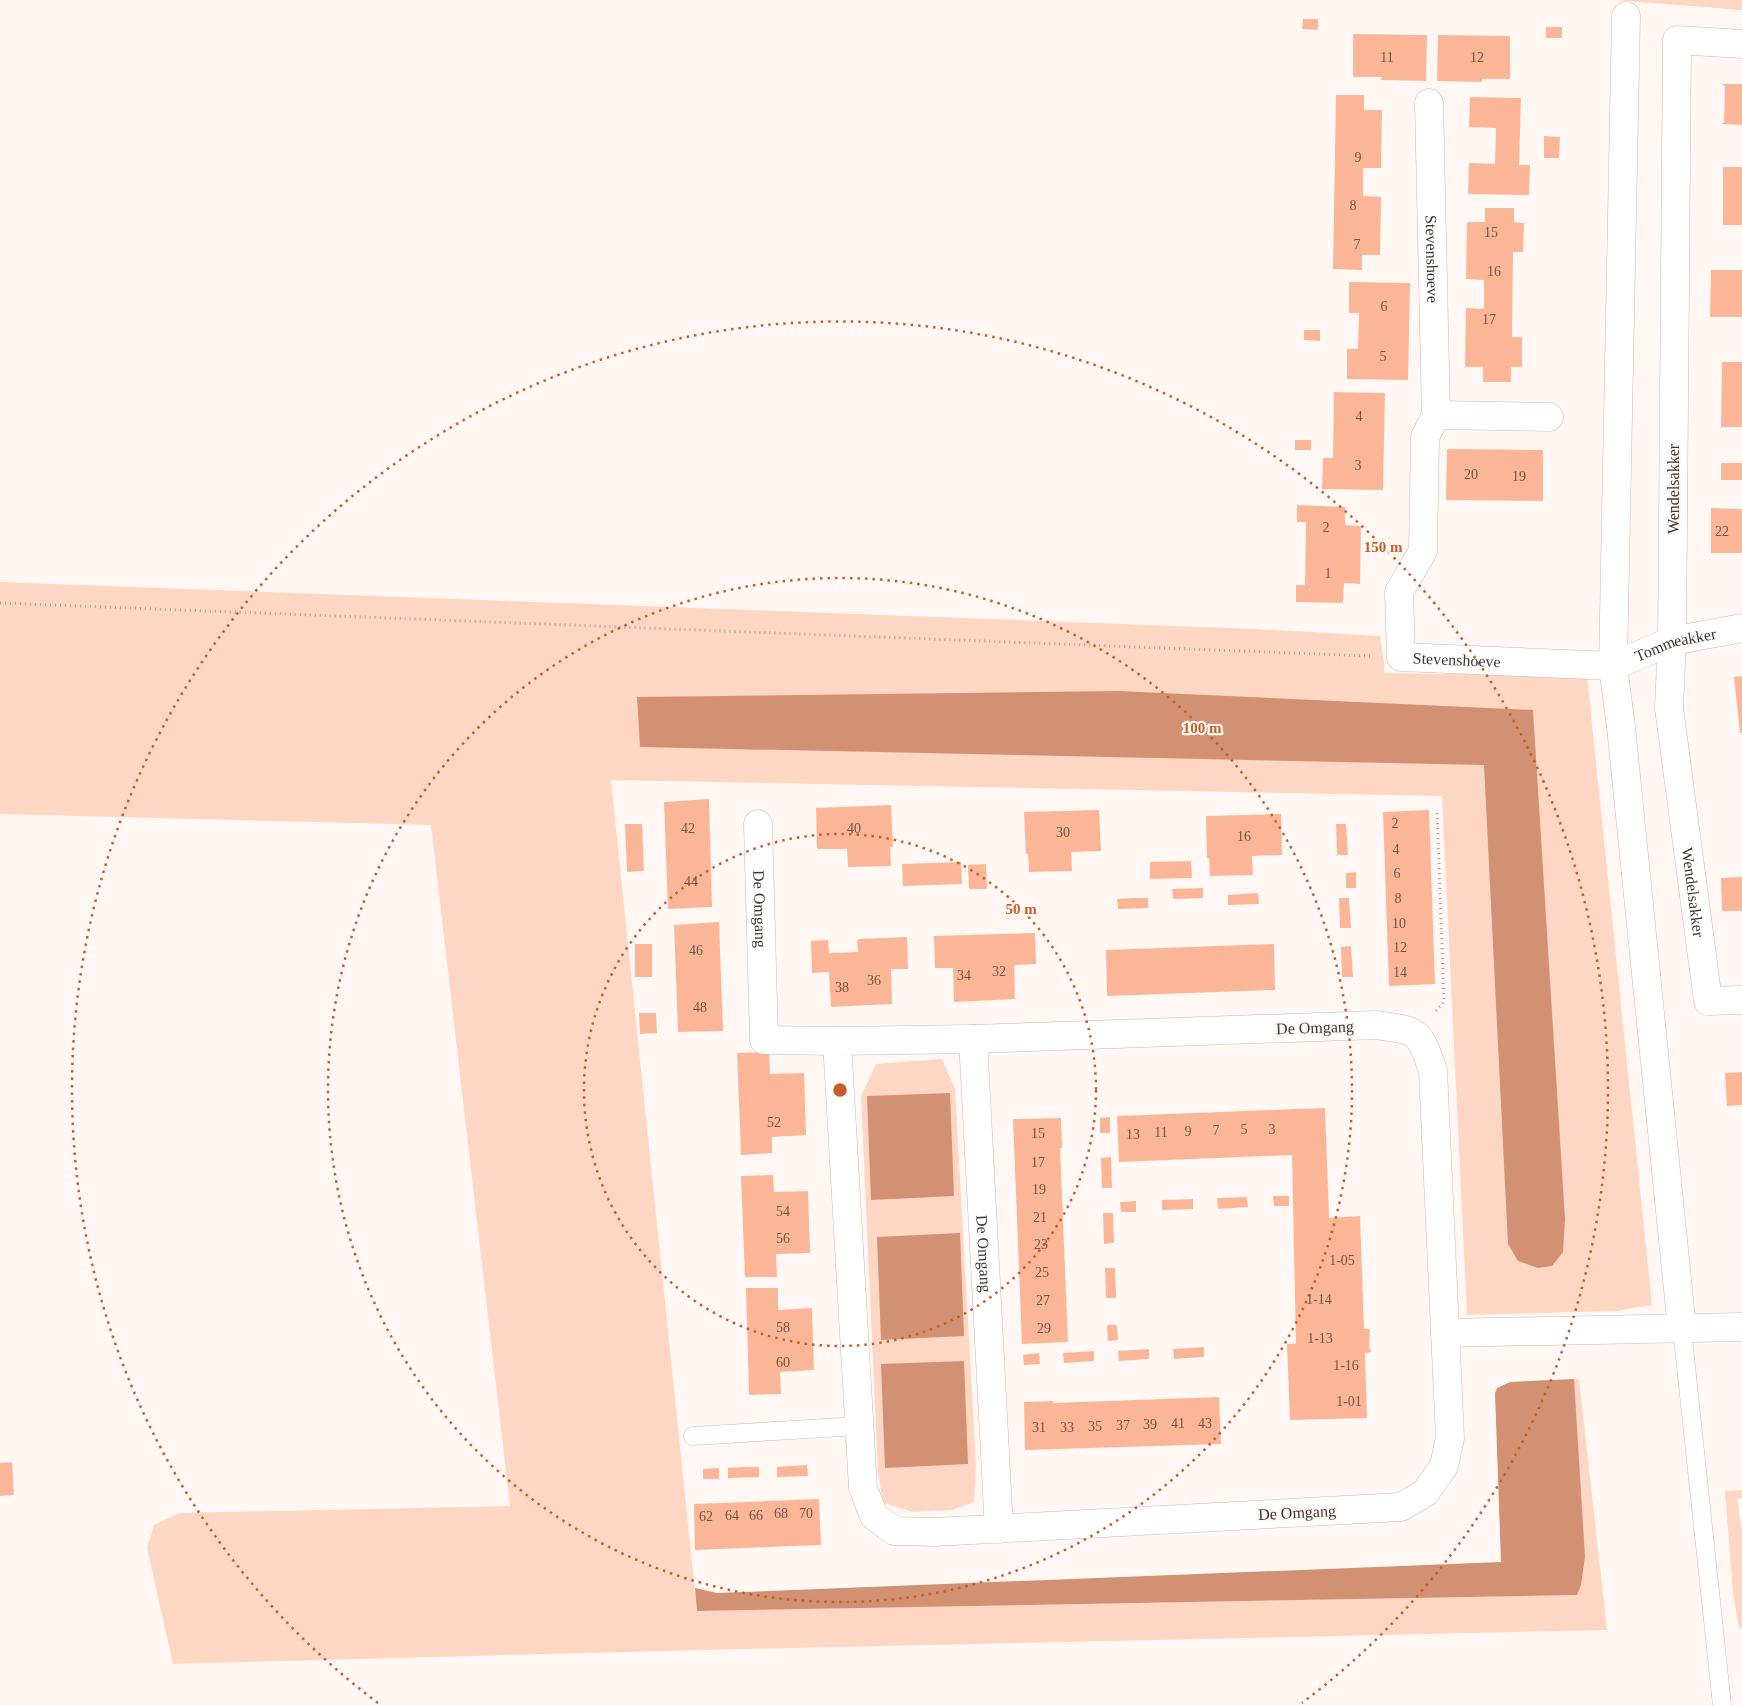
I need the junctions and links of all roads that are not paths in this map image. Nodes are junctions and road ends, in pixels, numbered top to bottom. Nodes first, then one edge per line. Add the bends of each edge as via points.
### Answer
1 (1626, 16) dead end
2 (1742, 44) edge
3 (1429, 103) dead end
4 (1436, 415) junction
5 (1549, 417) dead end
6 (1742, 628) edge
7 (1672, 641) junction
8 (1613, 666) junction
9 (758, 824) dead end
10 (1742, 1000) edge
11 (973, 1039) junction
12 (837, 1041) junction
13 (1742, 1327) edge
14 (1682, 1329) junction
15 (1445, 1334) junction
16 (859, 1426) junction
17 (693, 1436) dead end
18 (999, 1529) junction
19 (1722, 1705) edge

1 - 8 street
2 - 7 street, Wendelsakker via 1677,40
3 - 4 street, Stevenshoeve
4 - 5 street
4 - 8 street, Stevenshoeve via 1425,437 1423,551 1399,592 1401,657
6 - 7 street, Tommeakker
7 - 8 street, Tommeakker
7 - 10 street, Wendelsakker via 1669,708 1708,1001
8 - 14 street
9 - 12 street, De Omgang via 764,1040
11 - 12 street, De Omgang
11 - 15 street, De Omgang via 1376,1025 1416,1034 1433,1071
11 - 18 street, De Omgang
12 - 16 street, De Omgang
13 - 14 street
14 - 15 street
14 - 19 lane
15 - 18 street, De Omgang via 1450,1438 1444,1466 1425,1493 1400,1507
16 - 17 lane
16 - 18 street, De Omgang via 863,1488 874,1516 894,1531

